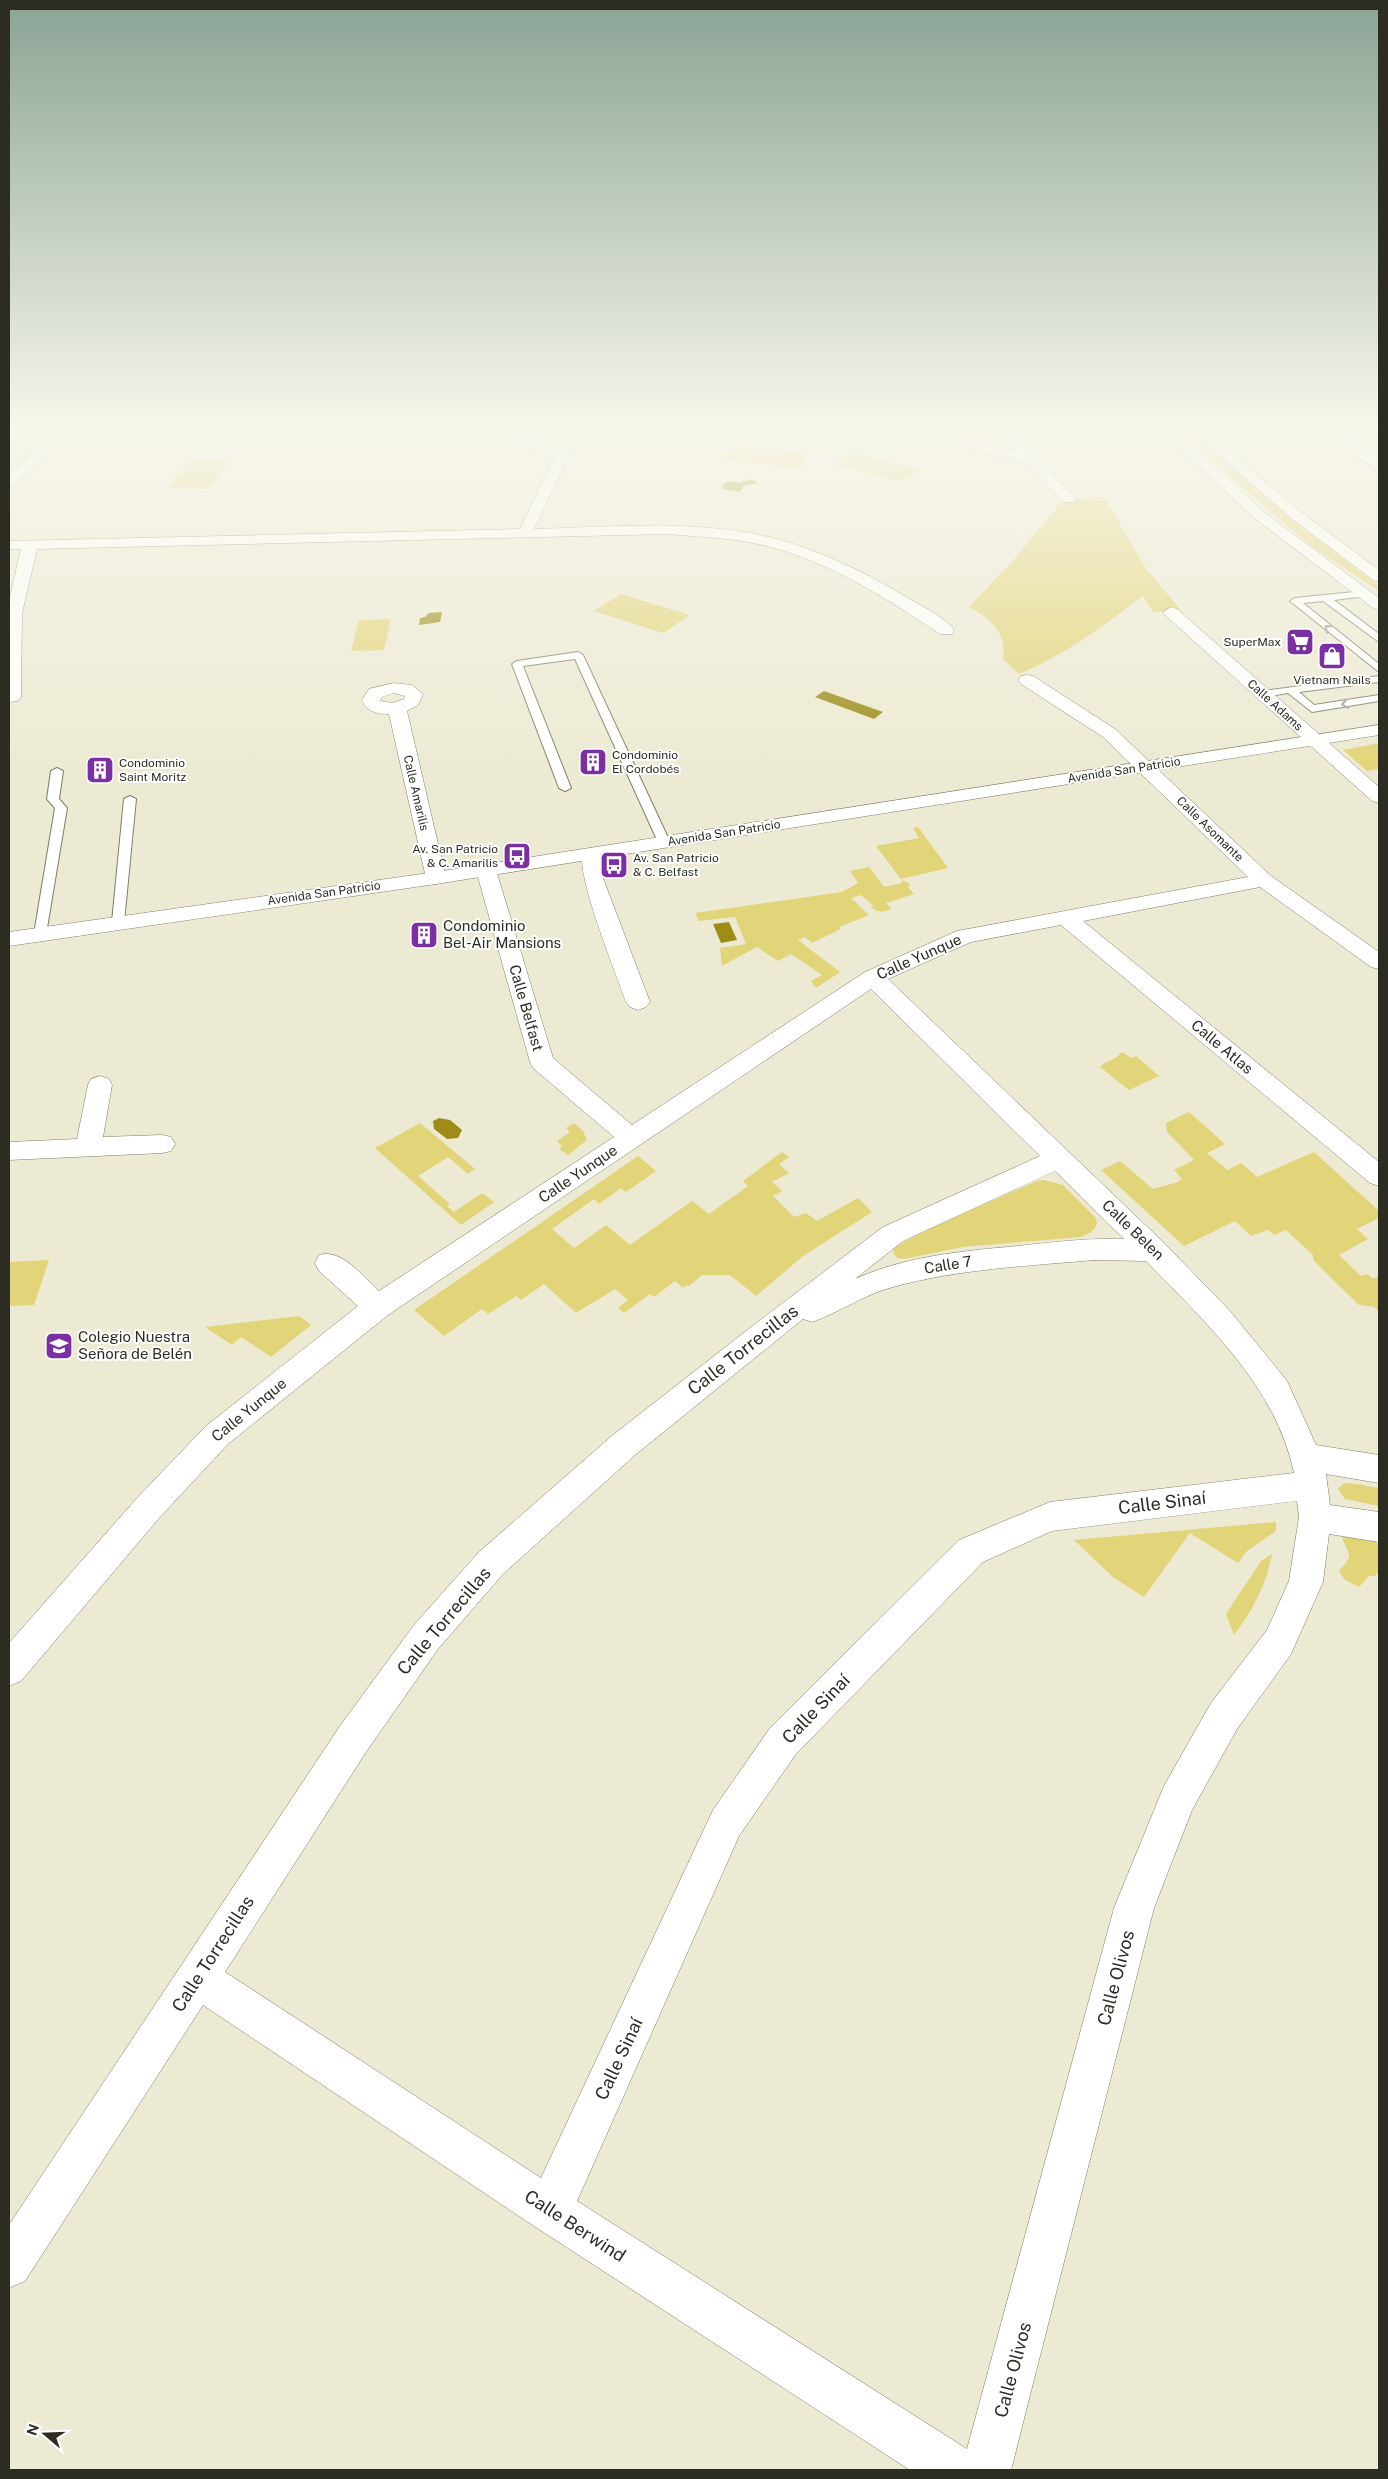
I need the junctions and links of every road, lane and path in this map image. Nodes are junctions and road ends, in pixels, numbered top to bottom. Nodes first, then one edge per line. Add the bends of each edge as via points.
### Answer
1 (167, 542) edge
2 (767, 542) edge
3 (1295, 542) edge
4 (1332, 542) edge
5 (9, 545) edge
6 (30, 545) junction
7 (1379, 577) edge
8 (1364, 594) junction
9 (1325, 598) junction
10 (1379, 605) edge
11 (1171, 612) dead end
12 (946, 630) dead end
13 (1379, 639) edge
14 (1379, 669) edge
15 (1379, 678) edge
16 (1027, 680) dead end
17 (1290, 690) junction
18 (1263, 694) junction
19 (12, 697) dead end
20 (1379, 698) edge
21 (397, 708) dead end
22 (1379, 730) edge
23 (1313, 740) junction
24 (1146, 767) junction
25 (57, 772) dead end
26 (564, 788) dead end
27 (1379, 796) edge
28 (130, 799) dead end
29 (664, 842) junction
30 (591, 854) junction
31 (486, 870) junction
32 (436, 878) junction
33 (1264, 880) junction
34 (1065, 917) junction
35 (118, 922) junction
36 (40, 934) junction
37 (9, 939) edge
38 (1379, 962) edge
39 (873, 977) junction
40 (638, 1002) dead end
41 (100, 1085) dead end
42 (631, 1138) junction
43 (162, 1144) dead end
44 (88, 1148) junction
45 (9, 1151) edge
46 (1059, 1158) junction
47 (1379, 1176) edge
48 (1154, 1250) junction
49 (329, 1263) dead end
50 (378, 1307) junction
51 (756, 1339) junction
52 (1379, 1469) edge
53 (1311, 1486) junction
54 (1379, 1527) edge
55 (9, 1669) edge
56 (198, 1978) junction
57 (550, 2210) junction
58 (9, 2265) edge
59 (954, 2470) edge
60 (986, 2470) edge

1 - 6 street
2 - 12 street via 817,556 864,579
3 - 8 street
4 - 7 street
5 - 6 street
6 - 19 street via 14,613
8 - 9 lane
8 - 10 street
9 - 13 lane
14 -> 9 lane via 1295,601
11 - 18 street, Calle Adams
15 - 17 lane
16 - 24 street, Calle Asomante via 1109,733
17 - 18 lane
20 -> 17 lane via 1312,709
18 - 23 street, Calle Adams
21 - 32 street, Calle Amarilis
22 - 23 street, Avenida San Patricio
23 - 24 street, Avenida San Patricio
23 - 27 street, Calle Adams
24 - 29 street, Avenida San Patricio
24 - 33 street, Calle Asomante
25 - 36 lane via 52,799 61,808
26 - 29 lane via 517,664 578,655
28 - 35 lane
29 - 30 street, Avenida San Patricio
30 - 31 street, Avenida San Patricio
30 - 40 street via 594,878
31 - 32 street, Avenida San Patricio
31 - 42 street, Calle Belfast via 542,1062
32 - 35 street, Avenida San Patricio
33 - 34 street, Calle Yunque
33 - 38 street, Calle Asomante
34 - 39 street, Calle Yunque via 966,936
34 - 47 street, Calle Atlas
35 - 36 street, Avenida San Patricio
36 - 37 street, Avenida San Patricio
39 - 42 street, Calle Yunque
39 - 46 street, Calle Belen
41 - 44 street
42 - 50 street, Calle Yunque
43 - 44 street
44 - 45 street
46 - 48 street, Calle Belen
46 - 51 street, Calle Torrecillas via 893,1234
48 - 51 street, Calle 7 via 1094,1249 921,1269 884,1278
48 - 53 street, Calle Belen via 1220,1319 1276,1390
49 - 50 street
50 - 55 street, Calle Yunque via 216,1435
51 - 56 street, Calle Torrecillas via 624,1445 491,1563 426,1637 353,1739
52 - 53 street
53 - 54 street
53 - 57 street, Calle Sinaí via 1050,1517 971,1551 783,1741 726,1823
53 - 60 street, Calle Olivos via 1306,1582 1279,1642 1224,1716 1177,1799 1134,1908
56 - 57 street, Calle Berwind
56 - 58 street, Calle Torrecillas
57 - 59 street, Calle Berwind

